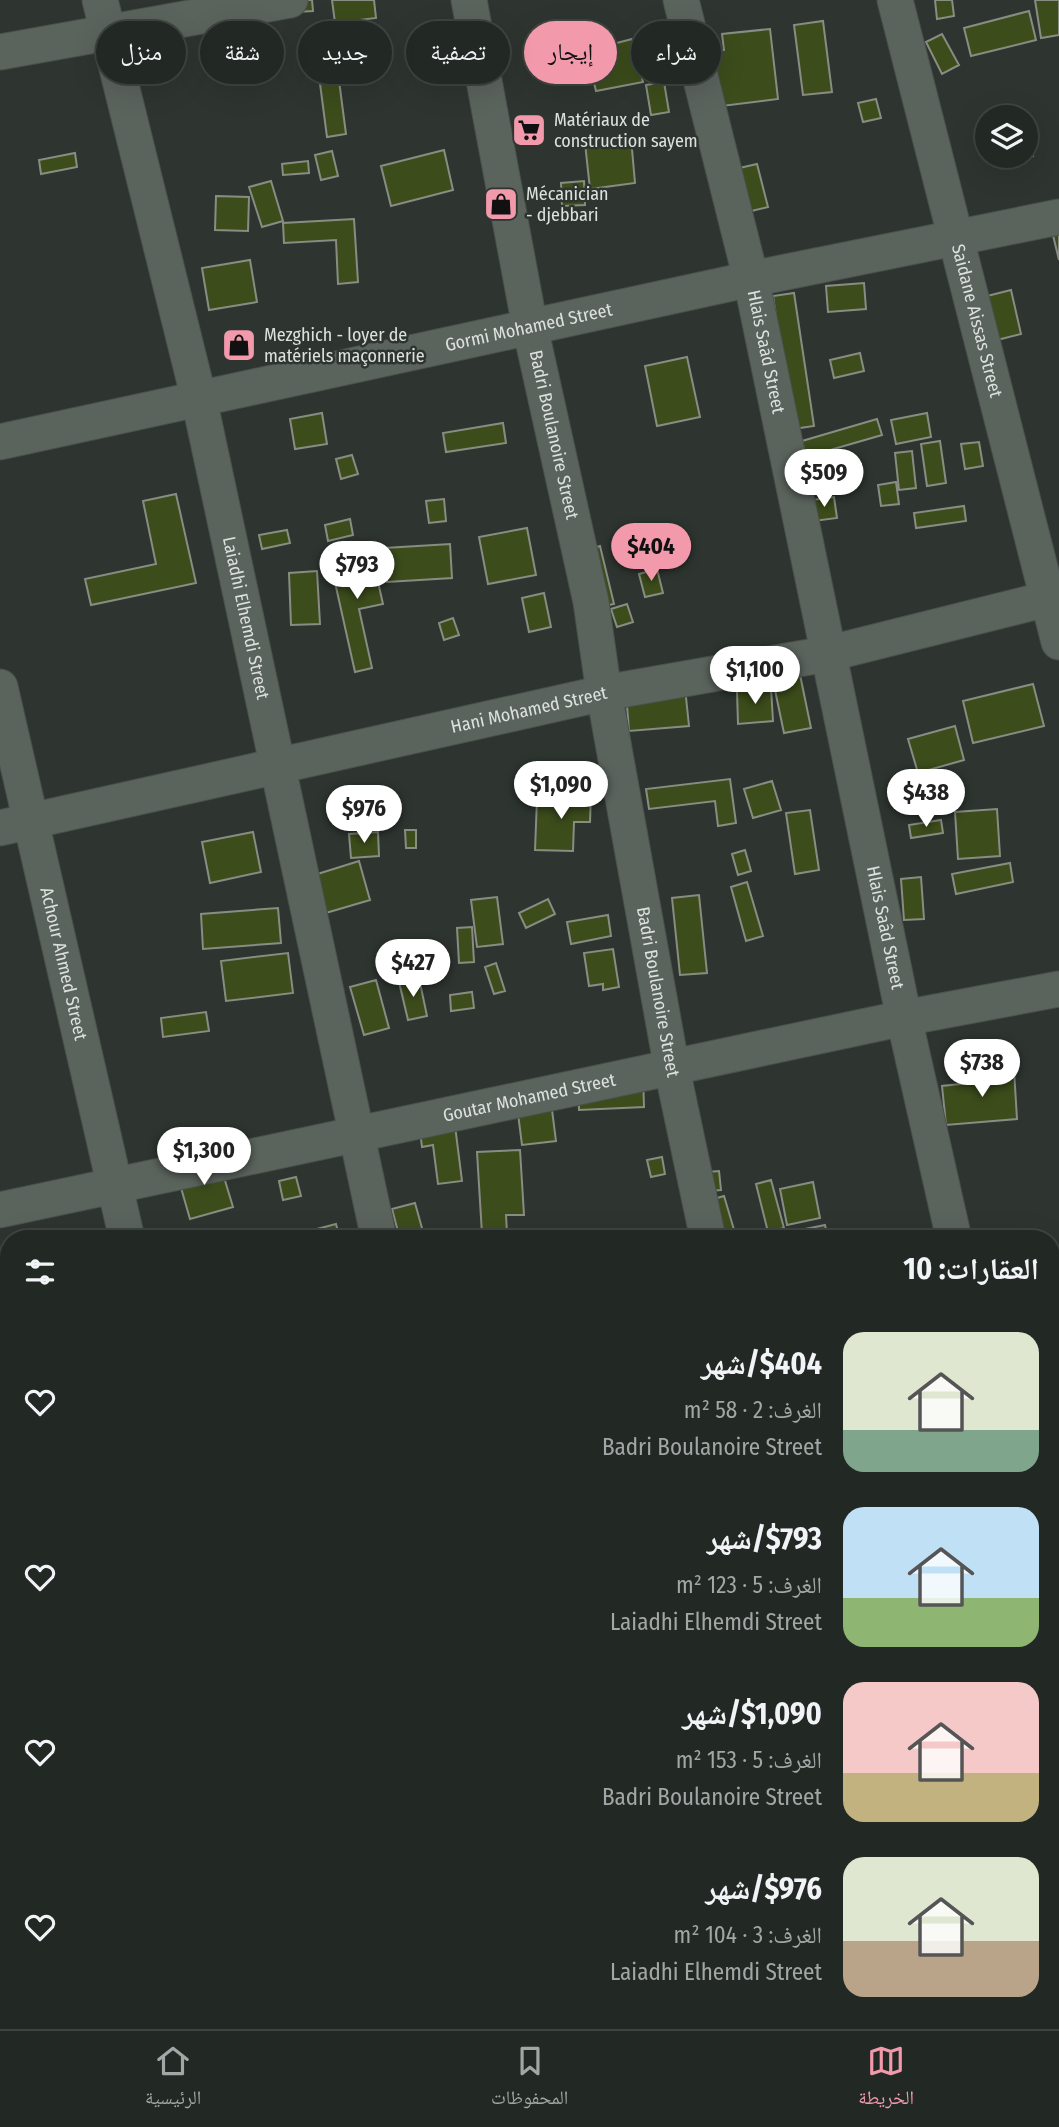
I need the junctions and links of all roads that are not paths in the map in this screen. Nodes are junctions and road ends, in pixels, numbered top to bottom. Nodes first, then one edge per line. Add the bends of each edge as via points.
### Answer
1 (290, 0) edge
2 (469, 0) edge
3 (681, 0) edge
4 (895, 0) edge
5 (103, 16) edge
6 (0, 52) edge
7 (1059, 217) edge
8 (957, 240) junction
9 (751, 279) junction
10 (530, 327) junction
11 (199, 399) junction
12 (0, 442) edge
13 (1053, 597) edge
14 (1059, 642) edge
15 (827, 654) junction
16 (0, 687) edge
17 (604, 693) junction
18 (276, 767) junction
19 (16, 826) edge
20 (1059, 989) edge
21 (904, 1018) junction
22 (673, 1069) junction
23 (355, 1132) junction
24 (114, 1185) junction
25 (0, 1210) edge
26 (125, 1230) edge
27 (377, 1230) edge
28 (706, 1230) edge
29 (952, 1230) edge

1 - 5 street
2 - 10 street, Badri Boulanoire Street
3 - 9 street, Hlais Saâd Street
4 - 8 street, Saidane Aissas Street
5 - 6 street
5 - 11 street, Laiadhi Elhemdi Street
7 - 8 street, Gormi Mohamed Street
8 - 9 street, Gormi Mohamed Street
8 - 13 street, Saidane Aissas Street
9 - 10 street, Gormi Mohamed Street
9 - 15 street, Hlais Saâd Street
10 - 11 street, Gormi Mohamed Street
10 - 17 street, Badri Boulanoire Street via 591,601
11 - 12 street, Gormi Mohamed Street
11 - 18 street, Laiadhi Elhemdi Street
13 - 14 street, Saidane Aissas Street
13 - 15 street, Hani Mohamed Street
15 - 17 street, Hani Mohamed Street
15 - 21 street, Hlais Saâd Street
16 - 19 street, Achour Ahmed Street
17 - 18 street, Hani Mohamed Street
17 - 22 street, Badri Boulanoire Street
18 - 19 street, Hani Mohamed Street
18 - 23 street, Laiadhi Elhemdi Street
19 - 24 street, Achour Ahmed Street
20 - 21 street, Goutar Mohamed Street
21 - 22 street, Goutar Mohamed Street
21 - 29 street, Hlais Saâd Street
22 - 23 street, Goutar Mohamed Street
22 - 28 street, Badri Boulanoire Street
23 - 24 street, Goutar Mohamed Street
23 - 27 street, Laiadhi Elhemdi Street
24 - 25 street, Goutar Mohamed Street
24 - 26 street, Achour Ahmed Street

